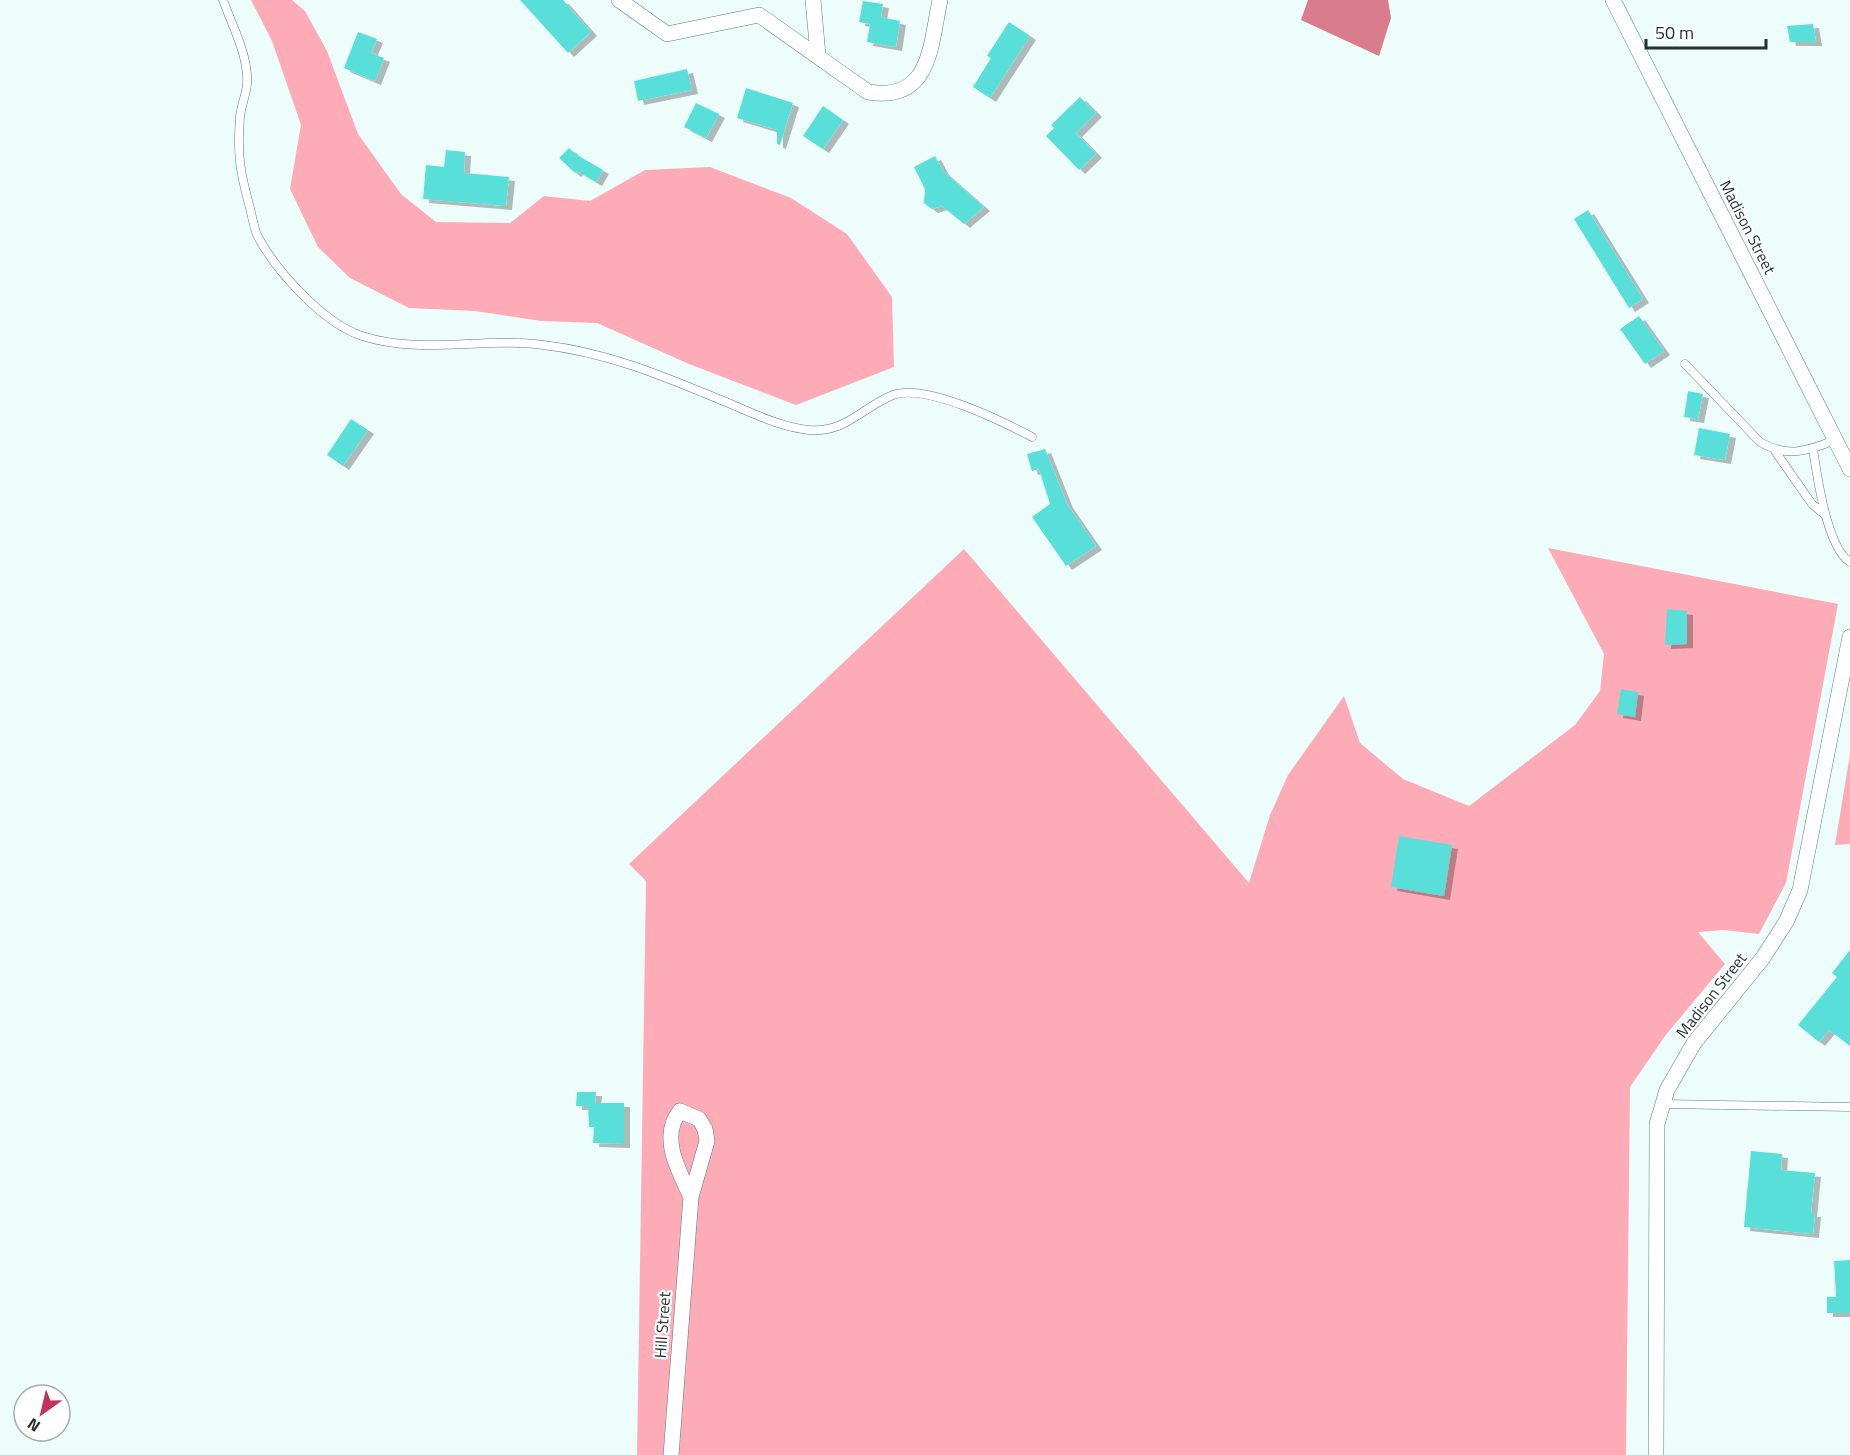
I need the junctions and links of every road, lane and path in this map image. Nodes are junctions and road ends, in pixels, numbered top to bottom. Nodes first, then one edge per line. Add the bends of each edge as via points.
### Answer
1 (223, 0) edge
2 (619, 0) edge
3 (813, 0) edge
4 (940, 0) edge
5 (1613, 0) edge
6 (819, 55) junction
7 (1685, 364) dead end
8 (1032, 437) dead end
9 (1835, 440) junction
10 (1813, 449) junction
11 (1776, 451) junction
12 (1850, 470) edge
13 (1826, 514) junction
14 (1850, 562) edge
15 (1850, 636) edge
16 (1663, 1104) junction
17 (1850, 1107) edge
18 (691, 1197) junction
19 (671, 1455) edge
20 (1656, 1455) edge

1 - 8 lane via 242,54 247,83 240,114 238,164 257,234 298,292 340,326 396,344 542,344 630,363 792,428 826,432 895,394 926,393
2 - 6 street via 667,34 759,15
3 - 6 street
4 - 6 street via 926,66 912,86 889,95 868,92
5 - 9 street, Madison Street
7 - 11 lane via 1760,442
9 - 10 lane
9 - 12 street, Madison Street
10 - 11 lane via 1802,453
10 - 13 lane via 1820,500
11 - 13 lane via 1812,504
13 - 14 lane via 1841,556
15 - 16 street, Madison Street via 1800,890 1786,922 1762,959 1694,1043
16 - 17 lane
16 - 20 street, Madison Street via 1657,1124
18 - 18 street, Hill Street via 674,1160 670,1132 672,1120 680,1111 699,1119 707,1141
18 - 19 street, Hill Street

